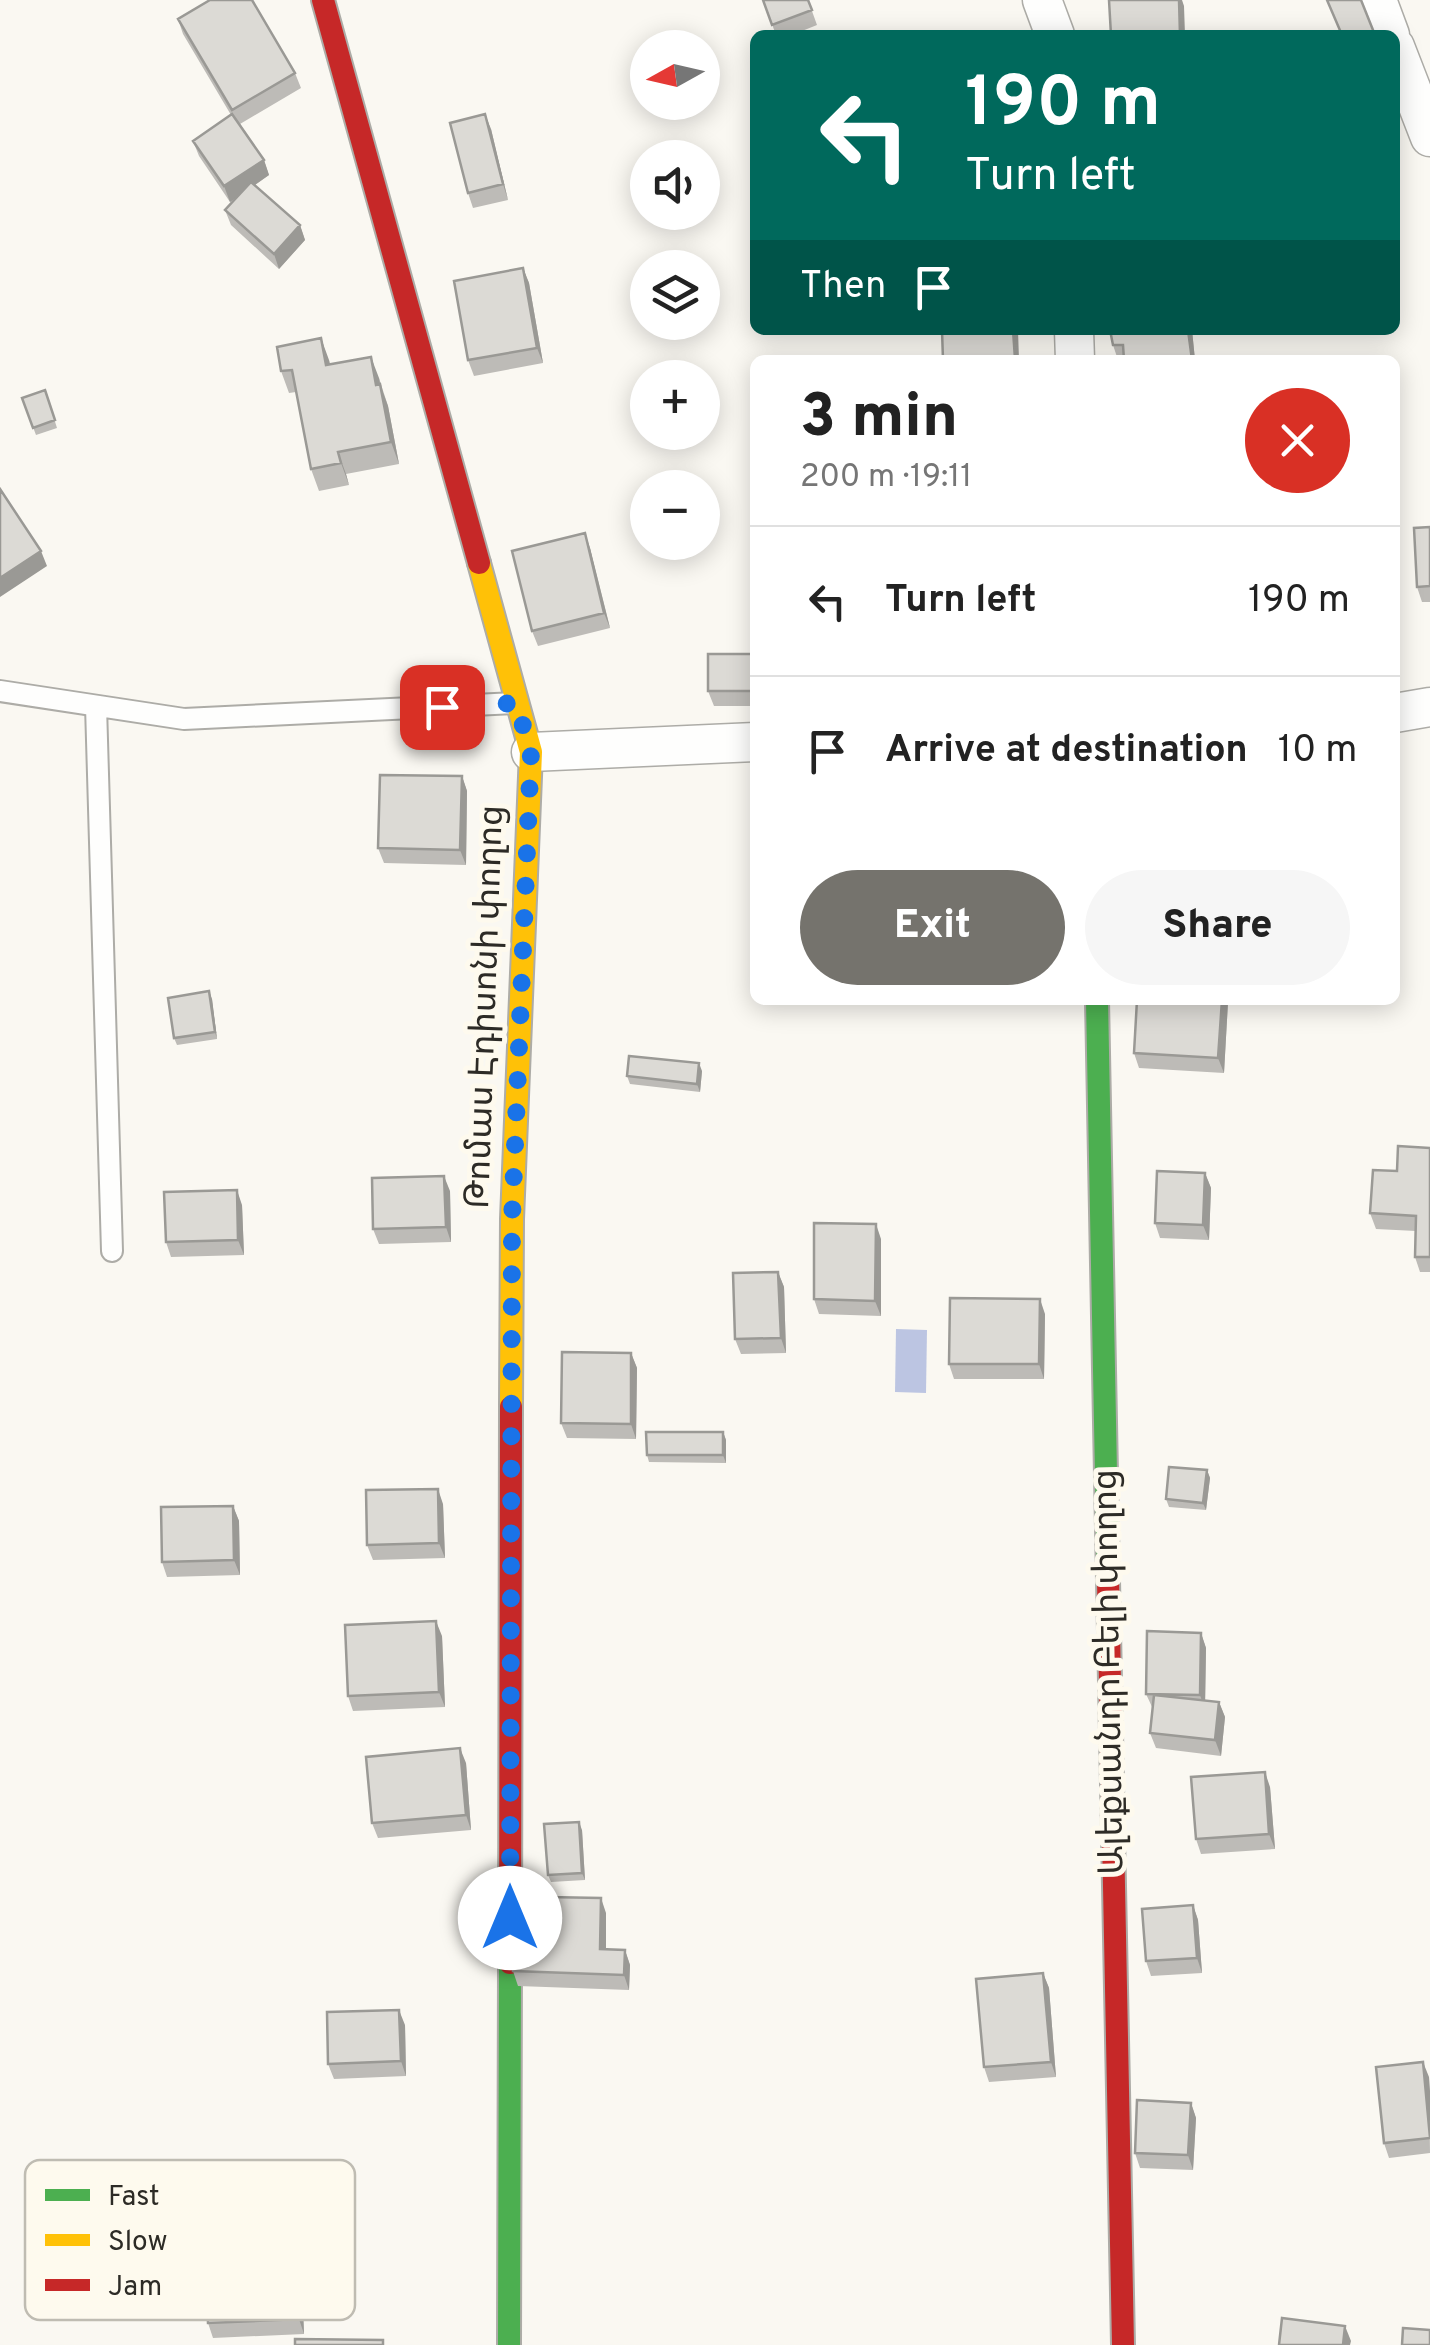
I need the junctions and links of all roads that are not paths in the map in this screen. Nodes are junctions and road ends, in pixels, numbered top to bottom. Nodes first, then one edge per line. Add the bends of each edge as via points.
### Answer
1 (323, 0) edge
2 (1042, 0) edge
3 (1376, 0) edge
4 (1053, 30) edge
5 (1388, 30) edge
6 (1400, 60) edge
7 (1430, 137) edge
8 (0, 691) edge
9 (516, 703) junction
10 (96, 706) junction
11 (1430, 708) edge
12 (1400, 712) edge
13 (750, 742) edge
14 (531, 752) junction
15 (1097, 1005) edge
16 (112, 1251) dead end
17 (508, 2345) edge
18 (1123, 2345) edge

1 - 9 street, Թոմաս Էդիսոնի փողոց
2 - 4 street
3 - 5 street
6 - 7 street
8 - 10 lane
9 - 10 lane via 184,719
9 - 14 street, Թոմաս Էդիսոնի փողոց
10 - 16 lane
11 - 12 street
13 - 14 street
14 - 17 street, Թոմաս Էդիսոնի փողոց via 512,1219
15 - 18 street, Ալեքսանդր Բելի փողոց

